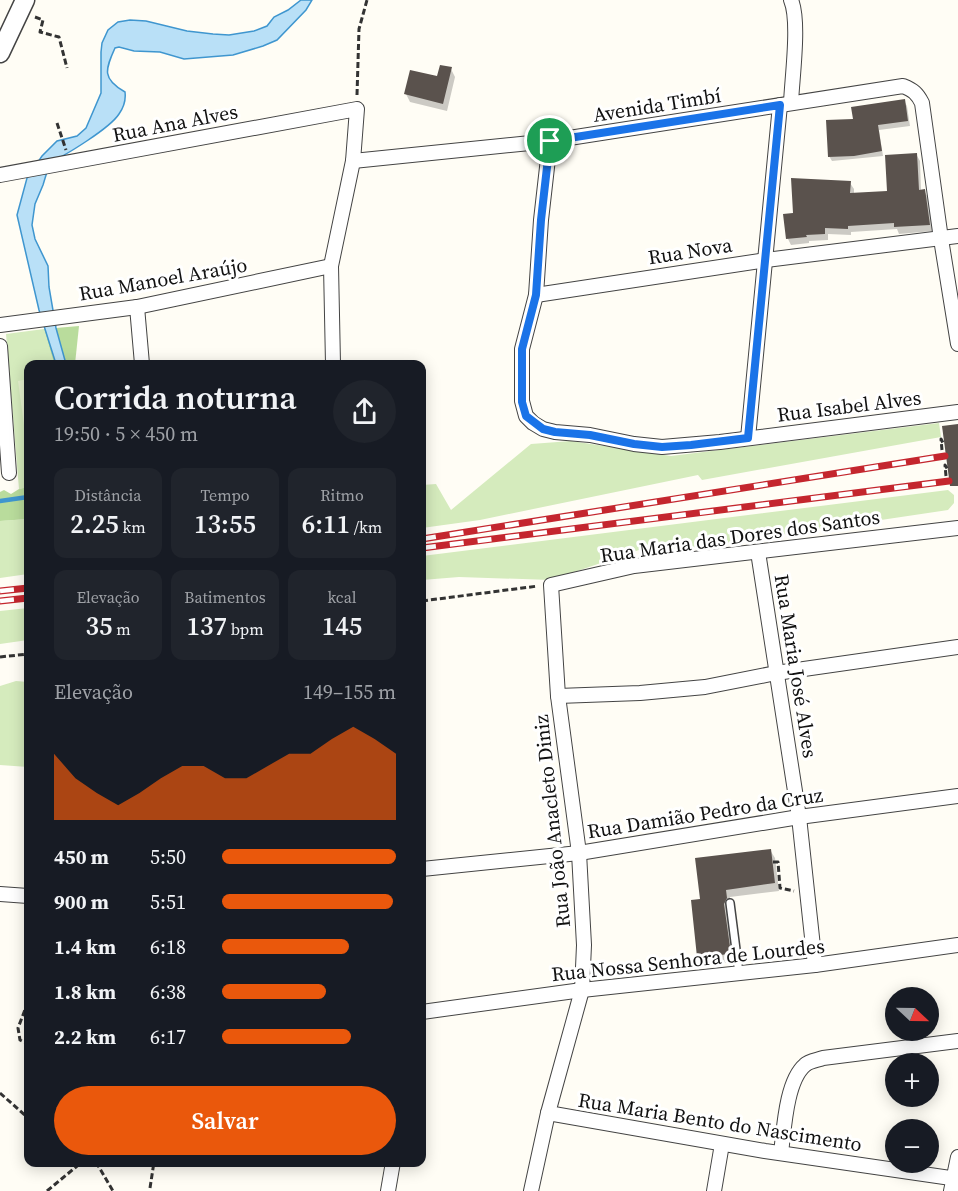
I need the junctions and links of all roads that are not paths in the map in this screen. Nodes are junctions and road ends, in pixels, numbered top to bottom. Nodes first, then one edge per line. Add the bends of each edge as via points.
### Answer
1 (790, 0) edge
2 (22, 6) edge
3 (0, 53) edge
4 (785, 104) junction
5 (550, 141) junction
6 (353, 161) junction
7 (0, 175) edge
8 (958, 236) edge
9 (940, 239) junction
10 (766, 260) junction
11 (331, 266) junction
12 (536, 295) junction
13 (137, 307) junction
14 (0, 325) edge
15 (958, 344) edge
16 (0, 346) edge
17 (142, 360) edge
18 (333, 360) edge
19 (958, 412) edge
20 (748, 438) junction
21 (9, 472) dead end
22 (958, 528) edge
23 (758, 552) junction
24 (551, 585) joint
25 (958, 647) edge
26 (776, 673) junction
27 (558, 696) junction
28 (958, 796) edge
29 (799, 817) junction
30 (579, 853) junction
31 (426, 869) edge
32 (0, 894) edge
33 (24, 896) edge
34 (730, 903) dead end
35 (958, 945) edge
36 (815, 965) junction
37 (739, 974) junction
38 (582, 990) junction
39 (426, 1011) edge
40 (958, 1041) edge
41 (548, 1113) junction
42 (722, 1144) junction
43 (781, 1153) junction
44 (958, 1157) edge
45 (392, 1167) edge
46 (954, 1183) edge
47 (386, 1191) edge
48 (531, 1191) edge
49 (714, 1191) edge

1 - 4 street via 795,24
2 - 3 street
4 - 5 street, Avenida Timbí
4 - 9 street, Avenida Timbí via 903,86 918,94
4 - 10 street
5 - 6 street, Avenida Timbí
5 - 12 street, Rua Isabel Alves
6 - 7 street, Rua Ana Alves via 357,109
6 - 11 street
8 - 9 street, Rua Nova
9 - 10 street, Rua Nova
9 - 15 street
10 - 12 street, Rua Nova
10 - 20 street
11 - 13 street, Rua Manoel Araújo
11 - 18 street
12 - 20 street, Rua Isabel Alves via 522,349 520,379 526,416 533,423 555,432 662,447
13 - 14 street, Rua Manoel Araújo
13 - 17 street
16 - 21 street
19 - 20 street, Rua Isabel Alves
22 - 23 street, Rua Maria das Dores dos Santos
23 - 24 street, Rua Maria das Dores dos Santos via 634,566
23 - 26 street, Rua Maria José Alves
24 - 27 street, Rua João Anacleto Diniz
25 - 26 street
26 - 27 street via 705,687
26 - 29 street, Rua Maria José Alves
27 - 30 street, Rua João Anacleto Diniz
28 - 29 street, Rua Damião Pedro da Cruz
29 - 30 street, Rua Damião Pedro da Cruz
29 - 36 street, Rua Maria José Alves
30 - 31 street, Rua Damião Pedro da Cruz
30 - 38 street, Rua João Anacleto Diniz
32 - 33 street
34 - 37 lane
35 - 36 street, Rua Nossa Senhora de Lourdes
36 - 37 street, Rua Nossa Senhora de Lourdes
37 - 38 street, Rua Nossa Senhora de Lourdes
38 - 39 street, Rua Nossa Senhora de Lourdes
38 - 41 street, Rua João Anacleto Diniz
40 - 43 street via 823,1058 805,1064 795,1078 790,1096
41 - 42 street, Rua Maria Bento do Nascimento
41 - 48 street, Rua João Anacleto Diniz
42 - 43 street, Rua Maria Bento do Nascimento
42 - 49 street
43 - 46 street, Rua Maria Bento do Nascimento
44 - 46 street
45 - 47 street

